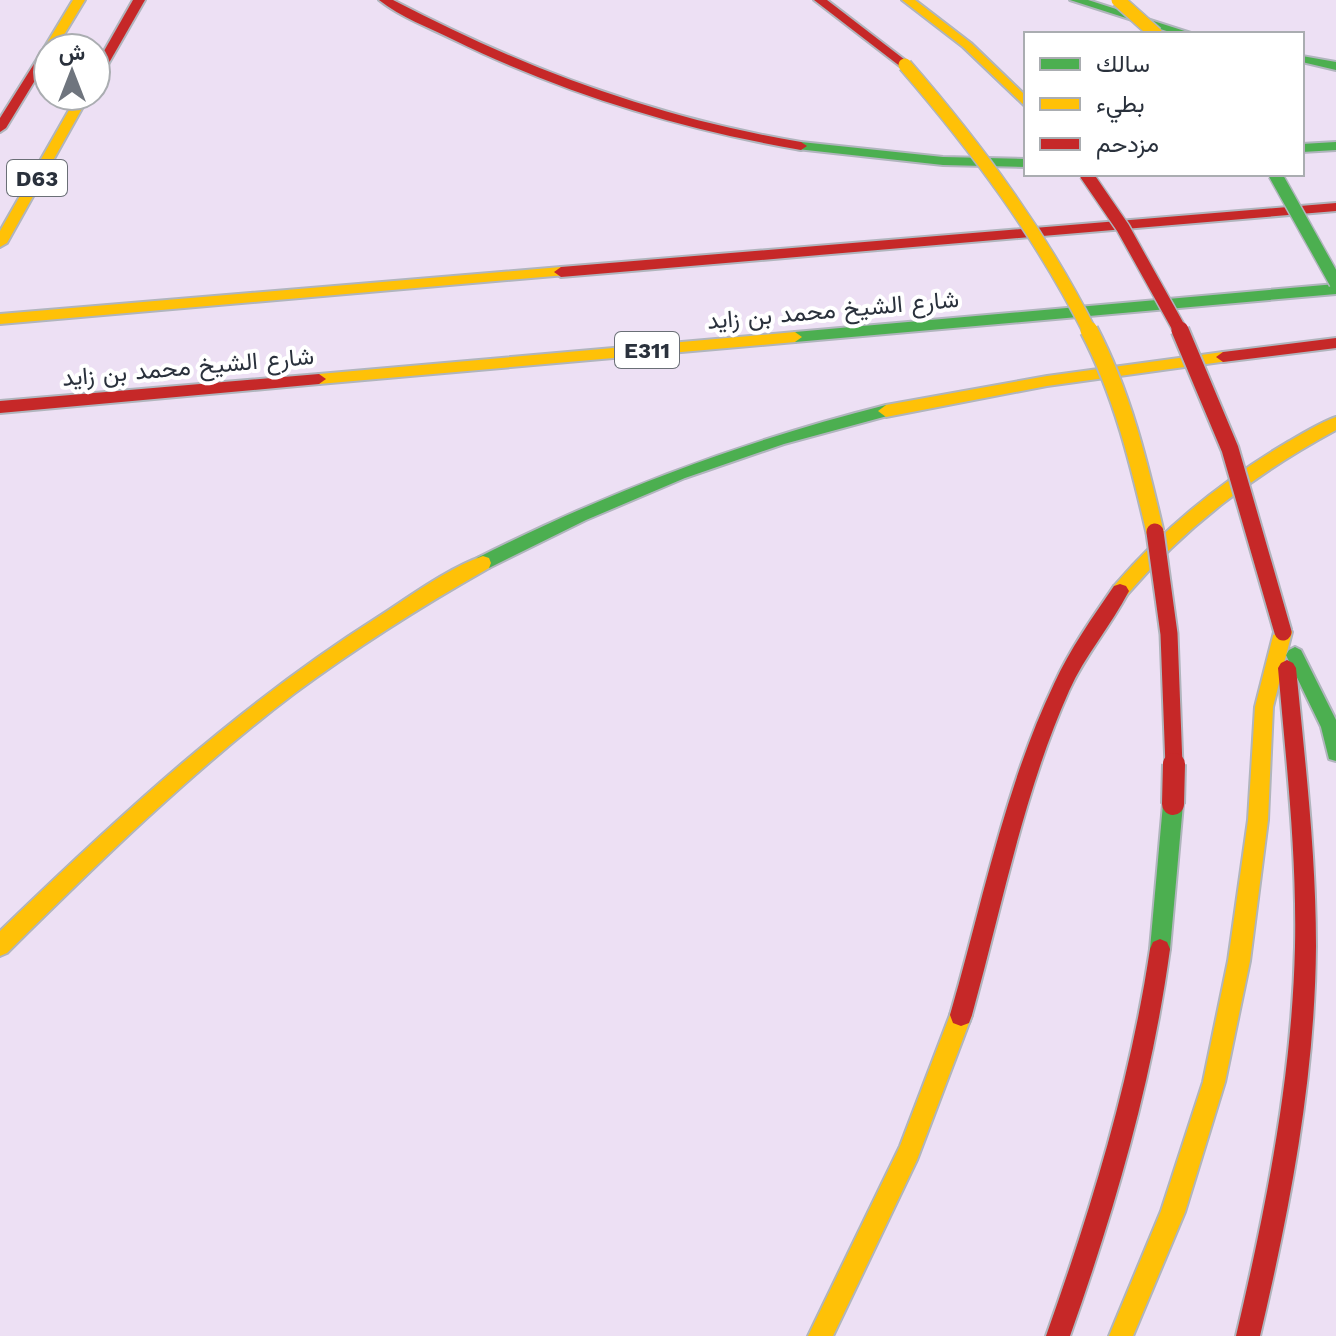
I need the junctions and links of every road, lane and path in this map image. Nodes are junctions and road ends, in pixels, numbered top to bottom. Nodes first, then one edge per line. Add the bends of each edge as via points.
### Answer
1 (79, 0) edge
2 (139, 0) edge
3 (385, 0) edge
4 (820, 0) edge
5 (908, 0) edge
6 (1076, 0) edge
7 (1118, 0) edge
8 (59, 32) edge
9 (1154, 32) edge
10 (1181, 32) edge
11 (112, 47) edge
12 (1304, 59) edge
13 (1336, 66) edge
14 (32, 76) edge
15 (1024, 101) edge
16 (74, 112) edge
17 (3, 122) edge
18 (1336, 146) edge
19 (1304, 148) edge
20 (1024, 163) edge
21 (1087, 176) edge
22 (1276, 176) edge
23 (1336, 207) edge
24 (0, 243) edge
25 (1336, 283) edge
26 (1336, 289) edge
27 (0, 319) edge
28 (1336, 343) edge
29 (0, 407) edge
30 (1336, 423) edge
31 (1283, 632) junction
32 (1336, 753) edge
33 (0, 946) edge
34 (820, 1336) edge
35 (1058, 1336) edge
36 (1121, 1336) edge
37 (1248, 1336) edge

1 - 8 main road
2 - 11 main road
3 - 20 main road via 499,61 649,113 827,151
4 - 35 main road, bridge via 905,65 989,157 1063,271 1123,412 1147,495 1165,588 1176,691 1167,897 1131,1110 1098,1226
5 - 15 main road via 967,45
6 - 10 main road
7 - 9 main road, bridge
12 - 13 main road
14 - 17 main road
16 - 24 main road, D63
18 - 19 main road
21 - 31 main road, bridge via 1133,240 1204,372 1261,536
22 - 25 main road, bridge
23 - 27 main road
26 - 29 main road, شارع الشيخ محمد بن زايد / E311
28 - 33 main road via 974,393 869,415 747,448 551,527 444,585 333,655 220,740 103,843
30 - 34 main road via 1228,483 1179,523 1134,570 1095,625 1060,688 1032,761 953,1039 890,1200
31 - 32 main road via 1318,700
31 - 36 main road via 1264,707 1258,820 1239,961 1214,1082 1173,1212
31 - 37 main road via 1303,832 1303,987 1291,1123

